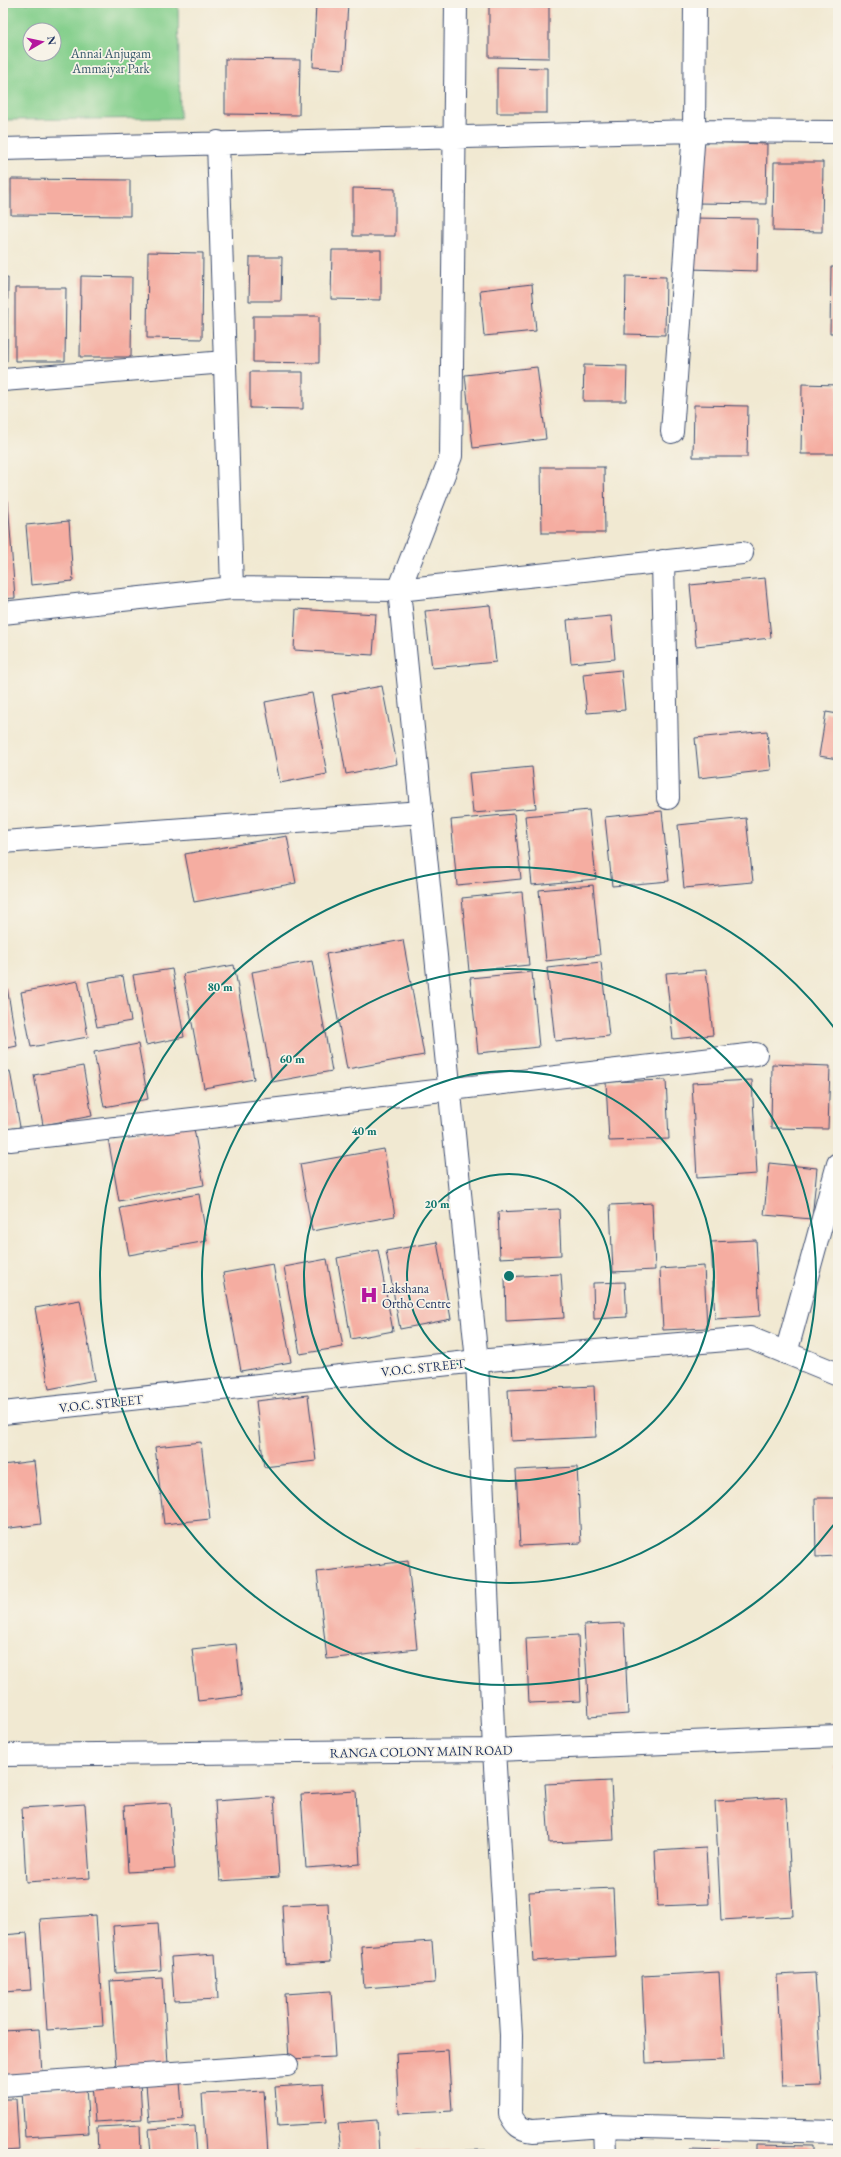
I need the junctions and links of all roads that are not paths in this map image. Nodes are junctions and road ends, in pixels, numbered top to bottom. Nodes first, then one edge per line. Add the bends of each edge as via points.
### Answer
1 (456, 3) edge
2 (694, 3) edge
3 (694, 131) junction
4 (838, 132) edge
5 (454, 137) junction
6 (218, 142) junction
7 (3, 149) edge
8 (225, 362) junction
9 (3, 380) edge
10 (672, 432) dead end
11 (742, 553) dead end
12 (663, 561) junction
13 (232, 588) junction
14 (399, 590) junction
15 (3, 613) edge
16 (668, 798) dead end
17 (422, 812) junction
18 (3, 842) edge
19 (756, 1054) dead end
20 (450, 1089) junction
21 (10, 1140) dead end
22 (838, 1164) edge
23 (786, 1353) junction
24 (477, 1361) junction
25 (838, 1374) edge
26 (3, 1413) edge
27 (838, 1736) edge
28 (494, 1750) junction
29 (3, 1755) edge
30 (287, 2065) dead end
31 (3, 2084) edge
32 (604, 2126) junction
33 (838, 2132) edge
34 (605, 2154) edge

1 - 5 street
2 - 3 street
3 - 4 street
3 - 5 street
3 - 10 street
5 - 6 street
5 - 14 street via 451,456
6 - 7 street
6 - 8 street
8 - 9 street
8 - 13 street
11 - 12 street
12 - 14 street
12 - 16 street
13 - 14 street
13 - 15 street
14 - 17 street
17 - 18 street
17 - 20 street
19 - 20 street
20 - 21 street
20 - 24 street
22 - 23 street
23 - 24 street, V.O.C. STREET via 750,1338
23 - 25 street, V.O.C. STREET
24 - 26 street, V.O.C. STREET
24 - 28 street
27 - 28 street, RANGA COLONY MAIN ROAD
28 - 29 street, RANGA COLONY MAIN ROAD
28 - 32 street via 511,2035 510,2114 515,2125 523,2130
30 - 31 street
32 - 33 street
32 - 34 street

